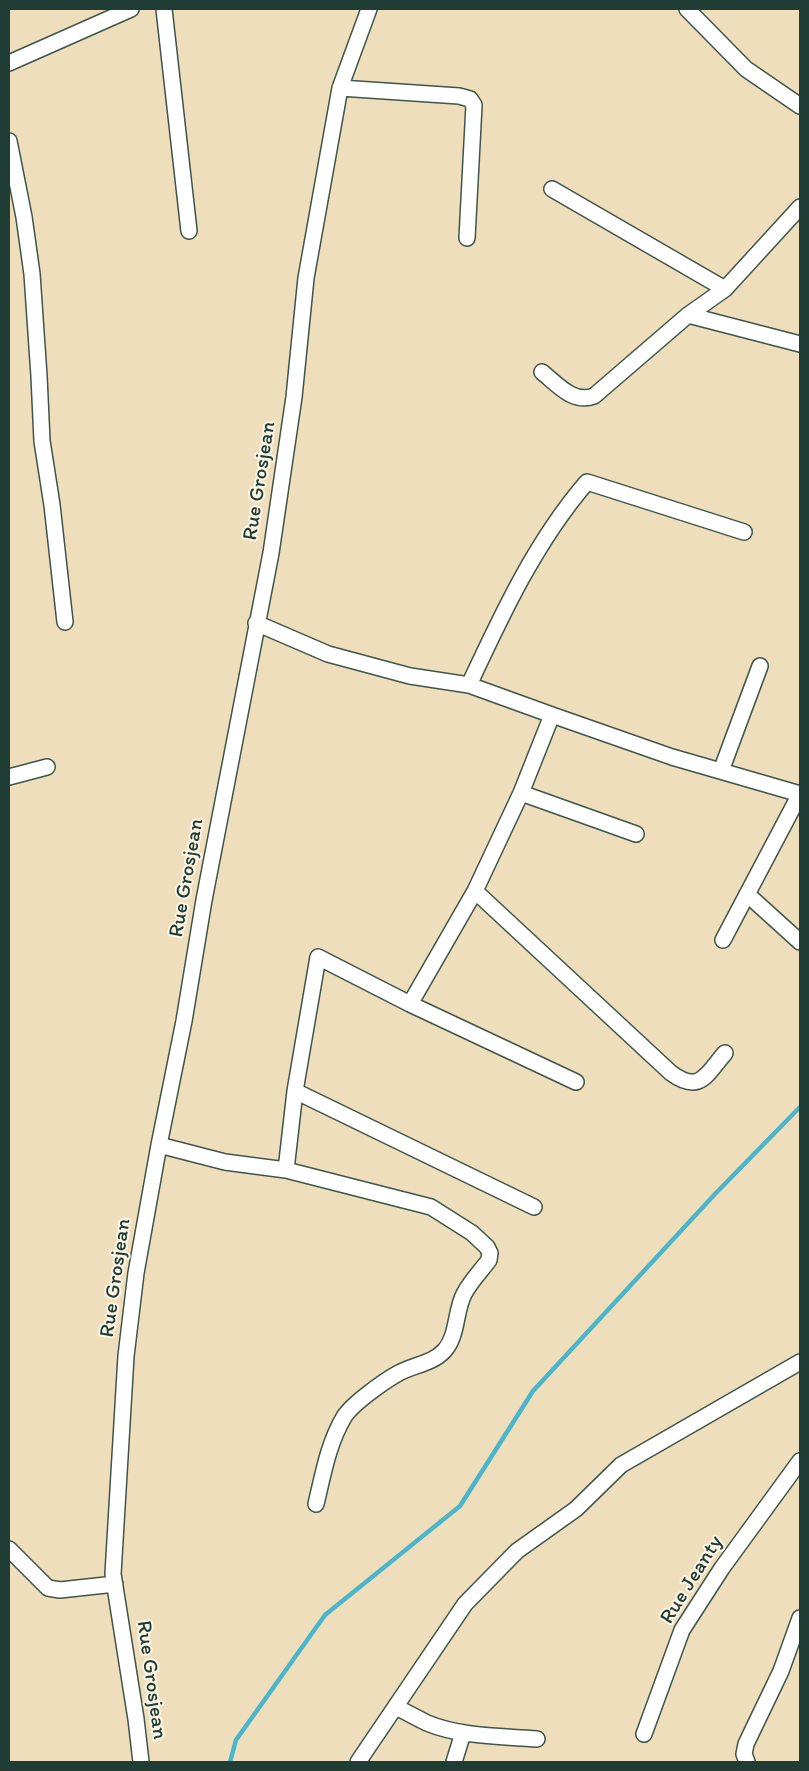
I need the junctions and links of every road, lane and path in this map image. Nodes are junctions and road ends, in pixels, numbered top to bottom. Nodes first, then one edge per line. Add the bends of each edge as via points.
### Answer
1 (130, 9) edge
2 (164, 9) edge
3 (369, 9) edge
4 (687, 9) edge
5 (9, 63) edge
6 (340, 88) junction
7 (800, 106) edge
8 (9, 140) edge
9 (552, 189) dead end
10 (800, 207) edge
11 (189, 231) dead end
12 (467, 238) dead end
13 (725, 289) junction
14 (688, 314) junction
15 (800, 344) edge
16 (542, 372) dead end
17 (744, 532) dead end
18 (65, 622) dead end
19 (256, 623) junction
20 (760, 666) dead end
21 (469, 685) junction
22 (552, 716) junction
23 (47, 767) dead end
24 (721, 771) junction
25 (9, 777) edge
26 (521, 793) junction
27 (800, 794) edge
28 (636, 834) dead end
29 (475, 891) junction
30 (747, 894) junction
31 (722, 940) dead end
32 (800, 942) edge
33 (410, 1004) junction
34 (725, 1053) dead end
35 (576, 1082) dead end
36 (295, 1090) junction
37 (158, 1146) junction
38 (286, 1170) junction
39 (534, 1207) dead end
40 (800, 1362) edge
41 (799, 1464) edge
42 (316, 1504) dead end
43 (9, 1549) edge
44 (115, 1584) junction
45 (800, 1618) edge
46 (396, 1707) junction
47 (463, 1733) junction
48 (644, 1734) dead end
49 (537, 1739) dead end
50 (141, 1762) edge
51 (358, 1762) edge
52 (454, 1762) edge
53 (747, 1762) edge

1 - 5 street
2 - 11 street
3 - 6 street, Rue Grosjean
4 - 7 street via 746,69
6 - 12 street via 470,99 474,105
6 - 19 street, Rue Grosjean via 306,278 281,492
8 - 18 street via 32,274 42,440
9 - 13 street
10 - 13 street
13 - 14 street
14 - 15 street
14 - 16 street via 594,396 579,399 570,395
17 - 21 street via 588,482 527,567
19 - 21 street via 328,654 410,676
19 - 37 street, Rue Grosjean via 184,1021
20 - 24 street
21 - 22 street
22 - 24 street via 672,758
22 - 26 street
23 - 25 street
24 - 27 street
26 - 28 street
26 - 29 street
27 - 30 street
29 - 33 street
29 - 34 street via 683,1081 690,1083 704,1078
30 - 31 street
30 - 32 street
33 - 35 street
33 - 36 street via 318,957
36 - 38 street
36 - 39 street
37 - 38 street via 225,1162
37 - 44 street, Rue Grosjean via 136,1273 126,1356
38 - 42 street via 431,1207 472,1233 490,1254 464,1294 447,1349 438,1357 395,1374 359,1401 344,1417 330,1447
40 - 46 street via 621,1465 576,1509 516,1551 465,1604
41 - 48 street, Rue Jeanty via 722,1568 682,1630
43 - 44 street via 48,1588 60,1590
44 - 50 street, Rue Grosjean
45 - 53 street via 781,1671 746,1744 744,1754
46 - 47 street via 427,1723
46 - 51 street
47 - 49 street
47 - 52 street

